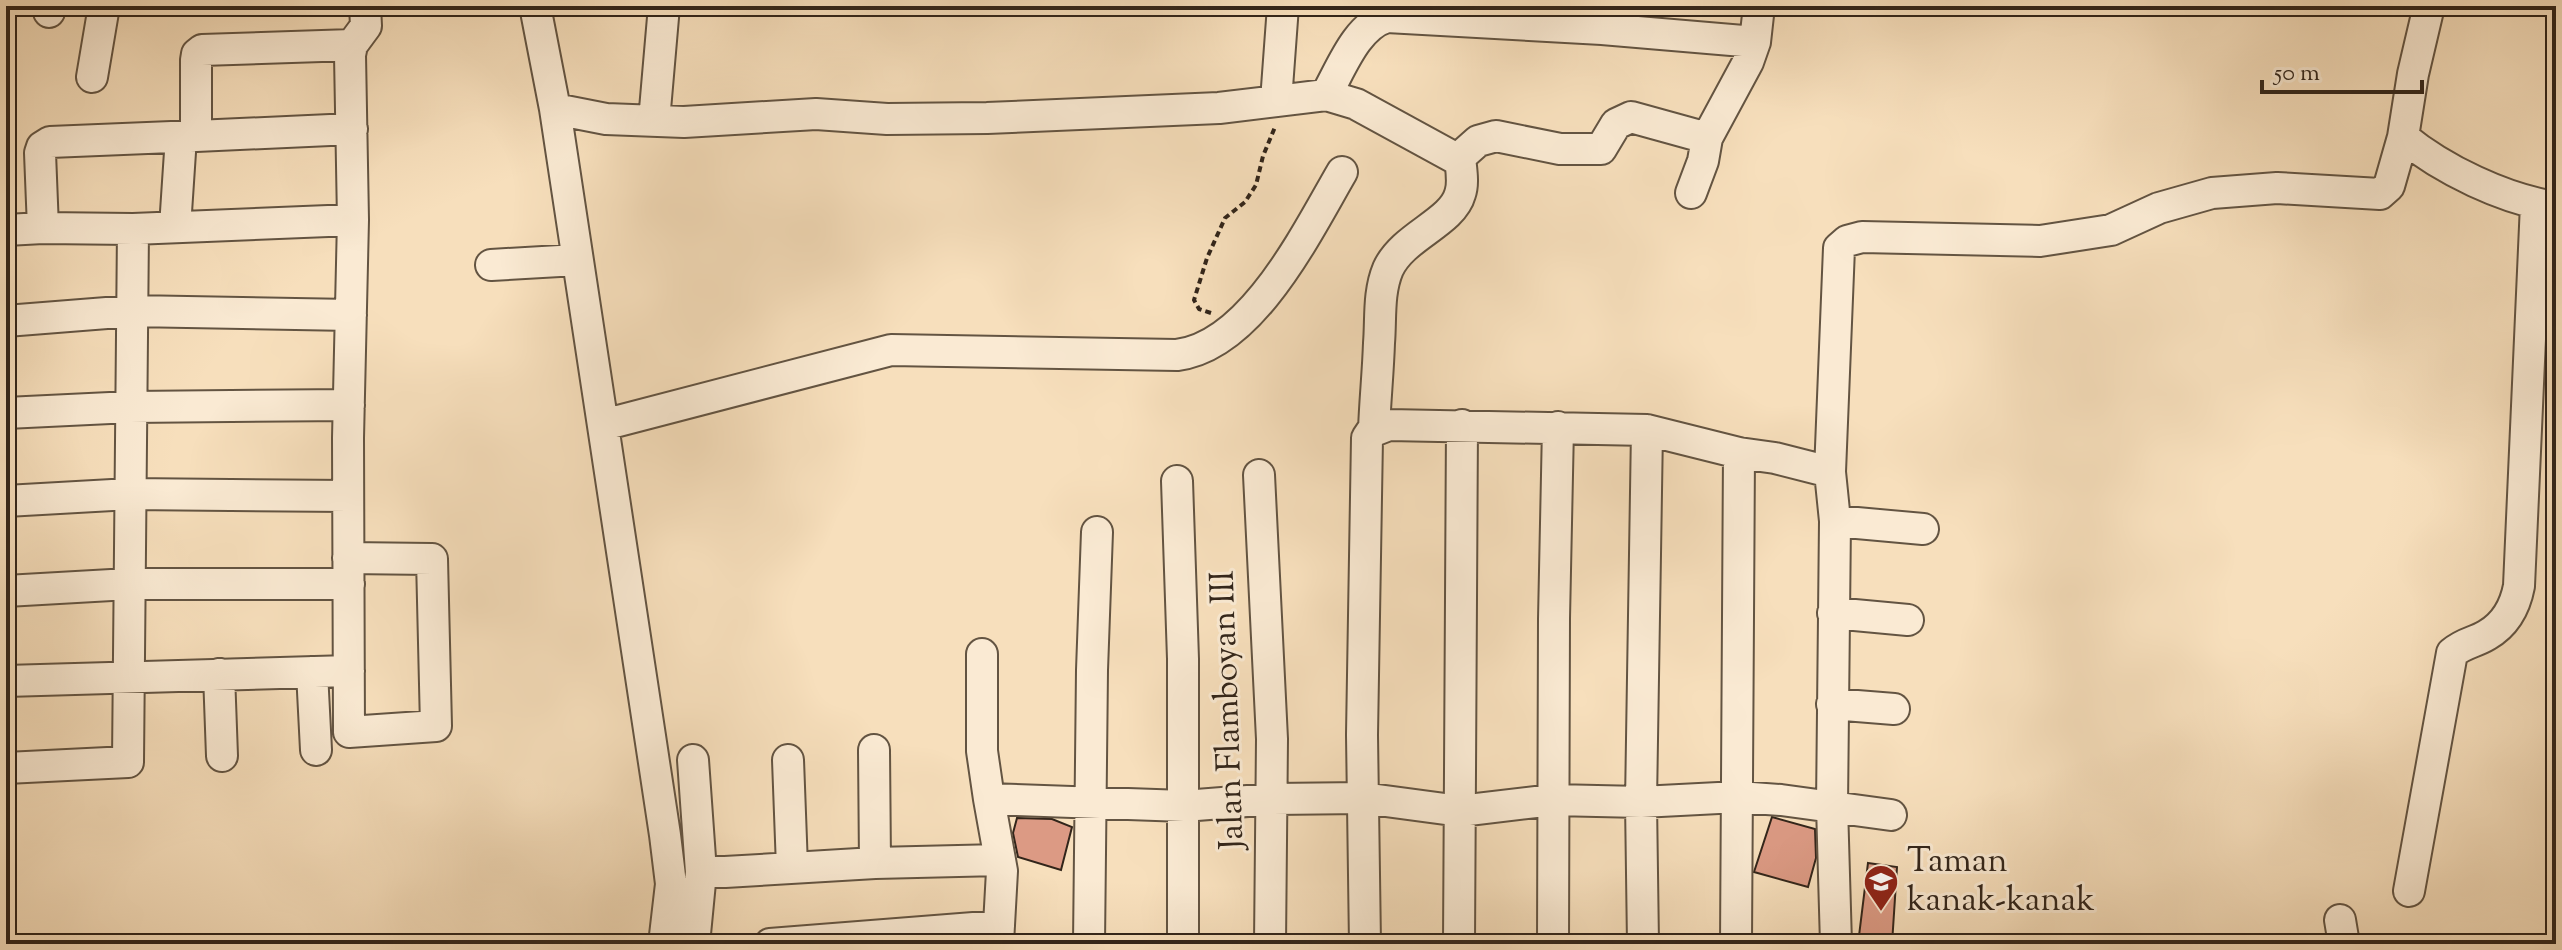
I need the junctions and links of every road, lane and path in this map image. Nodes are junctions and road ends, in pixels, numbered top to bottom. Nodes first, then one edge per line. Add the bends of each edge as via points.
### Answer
1 (104, 6) edge
2 (365, 6) edge
3 (535, 6) edge
4 (664, 6) edge
5 (1283, 6) edge
6 (1759, 6) edge
7 (2429, 6) edge
8 (1755, 42) junction
9 (352, 45) junction
10 (92, 77) dead end
11 (1326, 95) junction
12 (1276, 101) junction
13 (555, 109) junction
14 (654, 121) junction
15 (352, 129) junction
16 (188, 136) junction
17 (1707, 138) junction
18 (2401, 146) junction
19 (1460, 157) junction
20 (1342, 172) dead end
21 (1691, 193) dead end
22 (2546, 206) edge
23 (353, 220) junction
24 (175, 227) junction
25 (43, 228) junction
26 (133, 229) junction
27 (6, 230) edge
28 (577, 260) junction
29 (491, 265) dead end
30 (132, 311) junction
31 (351, 315) junction
32 (1240, 320) junction
33 (6, 321) edge
34 (349, 405) junction
35 (1375, 406) junction
36 (131, 407) junction
37 (6, 413) edge
38 (603, 425) junction
39 (1462, 425) junction
40 (1558, 427) junction
41 (1647, 430) junction
42 (1739, 453) junction
43 (1830, 472) junction
44 (1259, 475) dead end
45 (1177, 481) dead end
46 (130, 494) junction
47 (348, 496) junction
48 (6, 501) edge
49 (1835, 521) junction
50 (1923, 529) dead end
51 (1097, 532) dead end
52 (348, 571) junction
53 (129, 584) junction
54 (6, 591) edge
55 (1833, 613) junction
56 (1908, 620) dead end
57 (982, 654) dead end
58 (349, 671) junction
59 (312, 672) junction
60 (219, 674) junction
61 (128, 676) junction
62 (6, 681) edge
63 (1832, 704) junction
64 (1894, 709) dead end
65 (316, 750) dead end
66 (874, 750) dead end
67 (222, 756) dead end
68 (693, 760) dead end
69 (788, 760) dead end
70 (6, 768) edge
71 (1738, 797) junction
72 (1363, 798) junction
73 (989, 799) junction
74 (1273, 799) junction
75 (1553, 800) junction
76 (1641, 802) junction
77 (1091, 804) junction
78 (1184, 806) junction
79 (1832, 806) junction
80 (1460, 811) junction
81 (1891, 815) dead end
82 (1000, 860) junction
83 (875, 863) junction
84 (792, 867) junction
85 (688, 883) junction
86 (2409, 891) dead end
87 (999, 935) edge
88 (664, 944) edge
89 (694, 944) edge
90 (770, 944) edge
91 (1089, 944) edge
92 (1183, 944) edge
93 (1270, 944) edge
94 (1365, 944) edge
95 (1459, 944) edge
96 (1553, 944) edge
97 (1643, 944) edge
98 (1736, 944) edge
99 (1836, 944) edge

1 - 10 street
2 - 9 street via 364,32
3 - 13 street
4 - 14 street
5 - 12 street
6 - 8 street
7 - 18 street
8 - 11 street via 1387,17 1362,32
8 - 17 street
9 - 15 street
9 - 16 street via 199,51
11 - 12 street
11 - 19 street via 1356,104 1448,156
12 - 14 street via 1003,118 816,114
12 - 32 path via 1275,130 1256,185 1225,218 1194,300 1199,309
13 - 14 street
13 - 28 street
15 - 16 street
15 - 23 street
16 - 24 street
16 - 25 street via 46,144 40,153
17 - 19 street via 1631,117 1616,124 1601,149 1560,149 1496,136 1478,141
17 - 21 street
18 - 22 street via 2513,198
18 - 43 street via 2389,186 2375,195 2277,188 2212,193 2159,208 2111,230 2040,241 1847,241 1839,248 1837,268
19 - 35 street via 1458,200 1412,239 1388,268
20 - 32 street via 1283,273
22 - 86 street via 2519,586 2507,617 2486,636 2463,643 2452,653
23 - 24 street
23 - 31 street
24 - 26 street
25 - 26 street
25 - 27 street
26 - 30 street
28 - 29 street
28 - 38 street
30 - 31 street
30 - 33 street
30 - 36 street
31 - 34 street
32 - 38 street via 1204,349 1177,355 891,350
34 - 36 street
34 - 47 street
35 - 39 street via 1389,425
35 - 72 street via 1364,486
36 - 37 street
36 - 46 street
38 - 85 street via 649,728
39 - 40 street
39 - 80 street
40 - 41 street
40 - 75 street
41 - 42 street
41 - 76 street
42 - 43 street
42 - 71 street
43 - 49 street
44 - 74 street, Jalan Flamboyan III
45 - 78 street
46 - 47 street
46 - 48 street
46 - 53 street
47 - 52 street
49 - 50 street
49 - 55 street
51 - 77 street
52 - 53 street
52 - 58 street
52 - 58 street via 432,559 436,726 349,732
53 - 54 street
53 - 61 street
55 - 56 street
55 - 63 street
57 - 73 street via 982,751
58 - 59 street
59 - 60 street
59 - 65 street
60 - 61 street
60 - 67 street
61 - 62 street
61 - 70 street via 128,762
63 - 64 street
63 - 79 street
66 - 83 street
68 - 85 street
69 - 84 street
71 - 76 street
71 - 79 street
71 - 98 street
72 - 74 street
72 - 80 street
72 - 94 street
73 - 77 street
73 - 82 street
74 - 78 street
74 - 93 street, Jalan Flamboyan III
75 - 76 street
75 - 80 street
75 - 96 street
76 - 97 street
77 - 78 street
77 - 91 street
78 - 92 street
79 - 81 street
79 - 99 street
80 - 95 street
82 - 83 street
82 - 87 street
83 - 84 street
84 - 85 street
85 - 88 street
85 - 89 street
87 - 90 street

